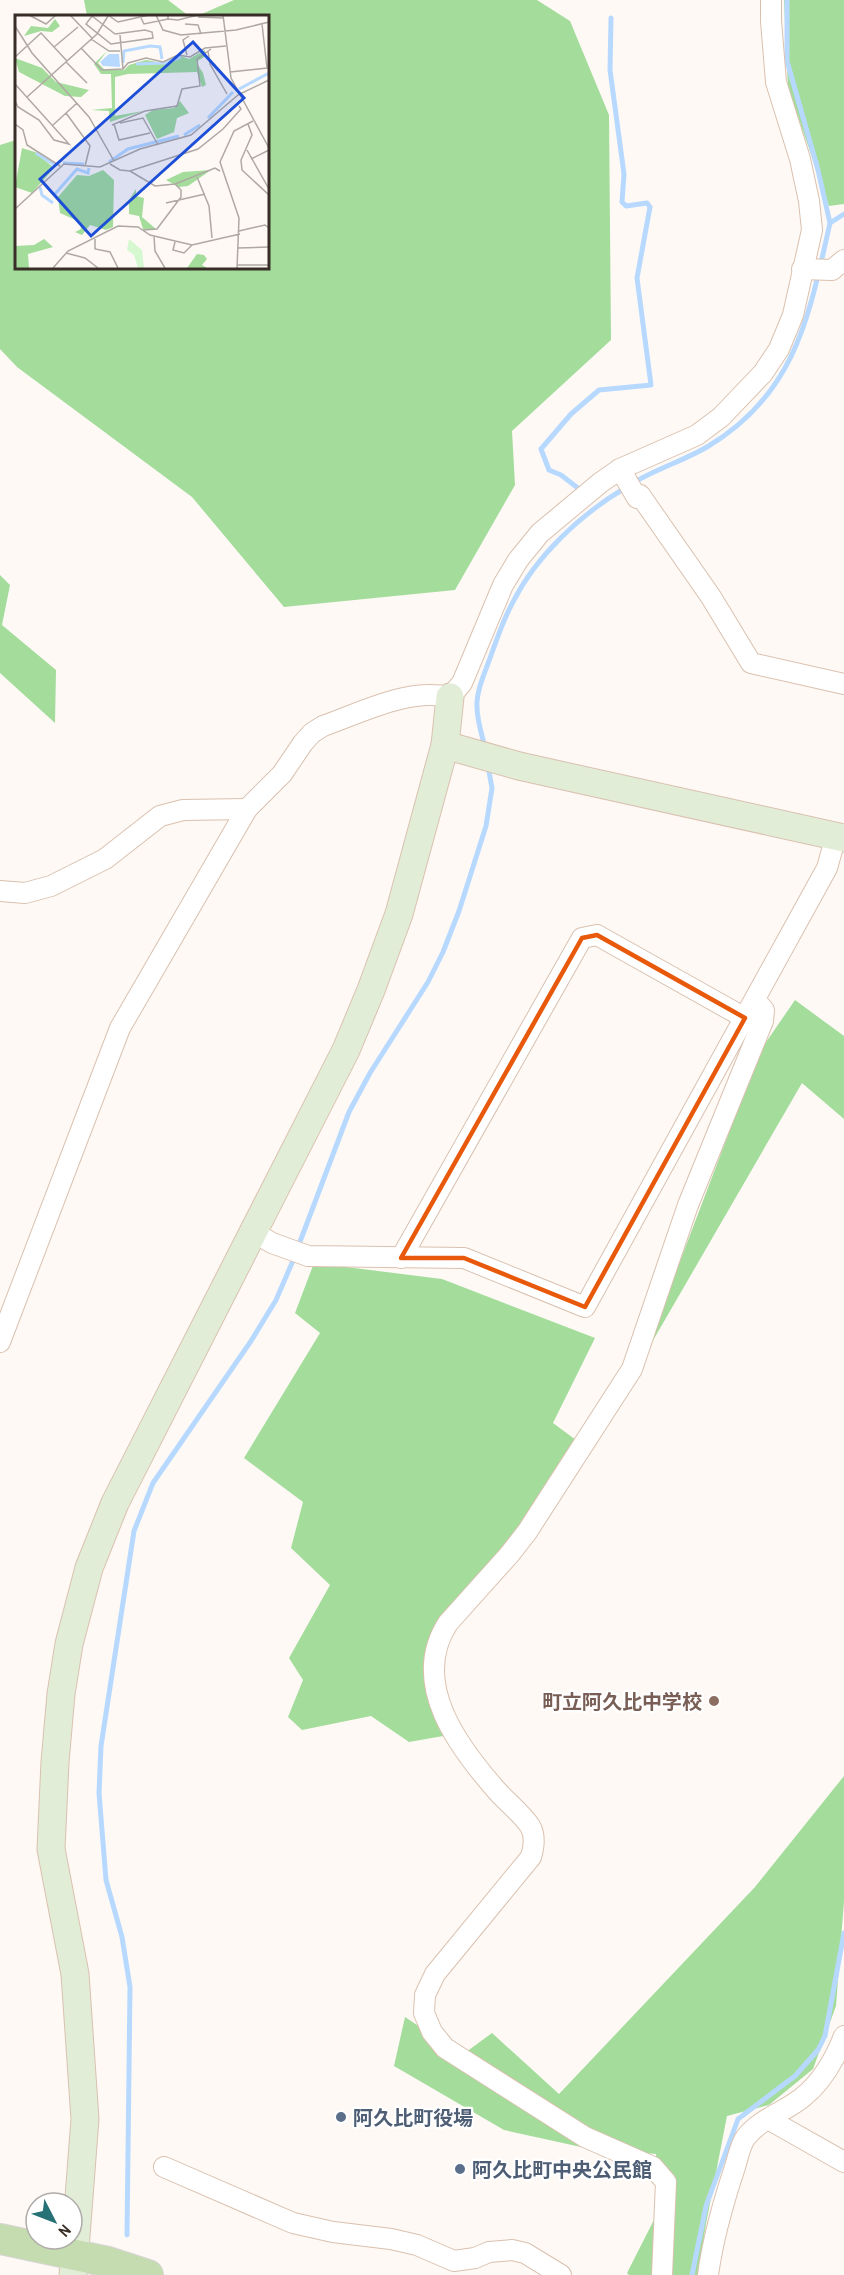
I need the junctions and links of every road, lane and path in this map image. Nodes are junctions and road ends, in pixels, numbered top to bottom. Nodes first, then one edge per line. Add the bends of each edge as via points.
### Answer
1 (771, 0) edge
2 (821, 267) edge
3 (620, 469) junction
4 (844, 684) edge
5 (450, 697) junction
6 (445, 745) junction
7 (247, 809) junction
8 (840, 837) edge
9 (0, 891) edge
10 (755, 1000) junction
11 (745, 1018) junction
12 (263, 1238) junction
13 (401, 1258) junction
14 (0, 1342) edge
15 (844, 2036) edge
16 (768, 2119) junction
17 (844, 2162) edge
18 (164, 2167) dead end
19 (0, 2239) edge
20 (74, 2265) edge
21 (132, 2269) edge
22 (561, 2275) edge
23 (662, 2275) edge
24 (708, 2275) edge

1 - 2 street via 776,82 800,159
2 - 3 street via 764,373 697,435
3 - 4 street via 711,597 751,663
3 - 5 street via 540,533 518,560 503,585 462,683
5 - 6 street
5 - 7 street via 409,696 323,726 312,733 282,774
6 - 8 street via 519,766
6 - 12 street via 399,914 371,990
7 - 9 street via 183,810 160,816 105,859 51,886 25,893
7 - 14 street via 120,1028
8 - 10 street
10 - 11 street
10 - 23 street via 764,1010 763,1021 688,1205 632,1370 527,1532 441,1633 434,1668 439,1704 453,1735 530,1827 535,1842 531,1857 435,1974 425,1995 424,2013 445,2048 585,2137 653,2168 666,2182
11 - 13 street via 585,1307 464,1258
11 - 13 street via 597,935 582,938
12 - 13 street via 308,1256
12 - 20 street via 115,1503 89,1568 69,1644 55,1762 51,1849 75,1974 85,2120
15 - 16 street via 821,2080 803,2098
16 - 17 street
16 - 24 street via 744,2139 722,2208
18 - 22 street via 293,2223 411,2244 454,2261 512,2250 525,2253
19 - 20 main road
20 - 21 main road

